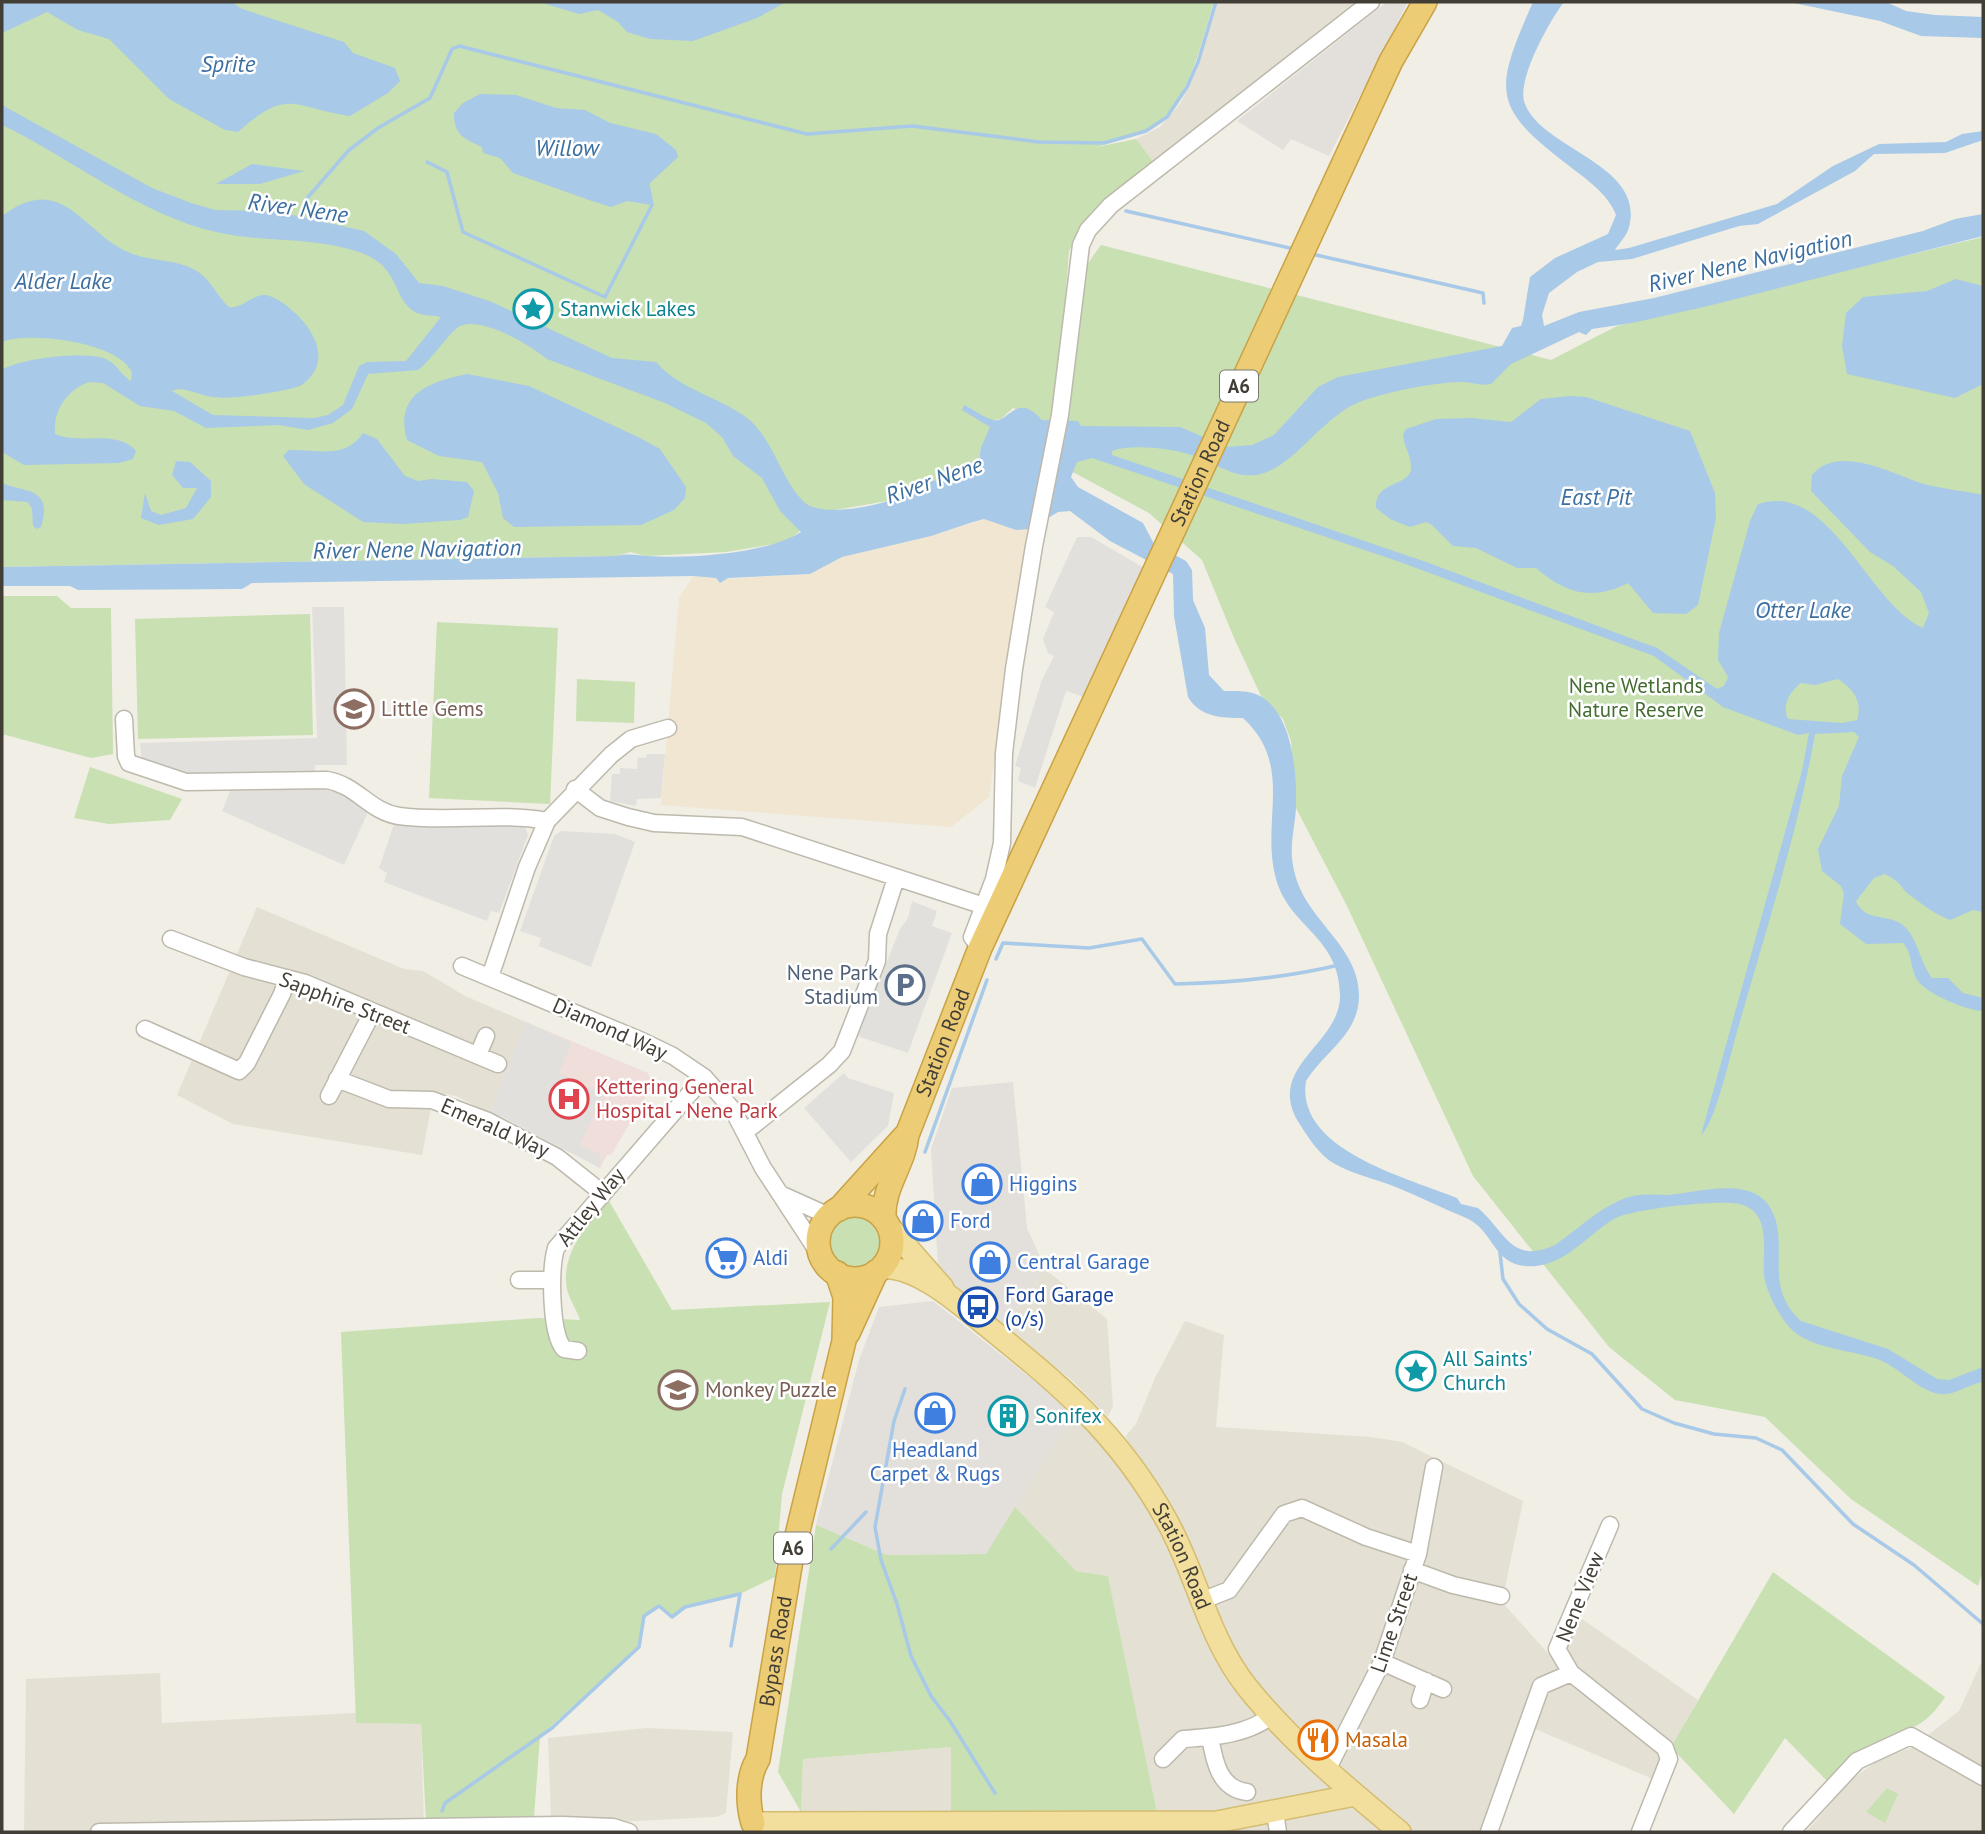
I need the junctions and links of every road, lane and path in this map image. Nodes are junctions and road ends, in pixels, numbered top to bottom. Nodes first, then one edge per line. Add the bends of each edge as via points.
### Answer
1 (1371, 2) edge
2 (1425, 2) edge
3 (124, 719) dead end
4 (668, 728) dead end
5 (575, 789) junction
6 (547, 821) junction
7 (896, 878) junction
8 (984, 906) junction
9 (171, 939) dead end
10 (980, 948) junction
11 (462, 966) dead end
12 (490, 978) junction
13 (287, 979) junction
14 (372, 1013) junction
15 (145, 1030) dead end
16 (486, 1036) dead end
17 (478, 1055) junction
18 (499, 1064) dead end
19 (704, 1077) junction
20 (337, 1079) junction
21 (329, 1096) dead end
22 (745, 1132) junction
23 (907, 1135) junction
24 (601, 1192) junction
25 (780, 1194) junction
26 (834, 1212) junction
27 (886, 1222) junction
28 (829, 1266) junction
29 (878, 1270) junction
30 (519, 1280) dead end
31 (552, 1280) junction
32 (946, 1293) junction
33 (844, 1341) junction
34 (578, 1351) dead end
35 (1434, 1466) dead end
36 (1610, 1525) dead end
37 (1418, 1554) junction
38 (1412, 1570) junction
39 (1501, 1596) dead end
40 (1201, 1601) junction
41 (1382, 1662) junction
42 (1571, 1673) junction
43 (1426, 1681) junction
44 (1443, 1689) dead end
45 (1420, 1700) dead end
46 (1272, 1715) junction
47 (1210, 1737) junction
48 (1163, 1759) dead end
49 (1327, 1770) junction
50 (1983, 1777) edge
51 (1247, 1792) dead end
52 (1355, 1795) junction
53 (1276, 1822) edge
54 (753, 1827) edge
55 (843, 1828) edge
56 (99, 1832) edge
57 (629, 1832) edge
58 (1400, 1832) edge
59 (1489, 1832) edge
60 (1640, 1832) edge
61 (1791, 1832) edge

1 - 8 street, Station Road via 1111,205 1088,230 1077,258 1060,415 1034,546 1004,753 1002,843
2 - 10 highway, Station Road / A6 via 1391,61
3 - 6 street via 129,763 186,782 327,780 344,783 376,807 398,816 502,820 523,816
4 - 5 street via 631,739
5 - 6 street
5 - 7 street via 600,808 628,817 653,823 742,827
6 - 12 street
7 - 8 street
7 - 22 street via 878,934 877,961 842,1051
8 - 10 street, Station Road via 972,937
9 - 13 street, Sapphire Street
10 - 23 highway, Station Road / A6
11 - 12 street, Diamond Way
12 - 19 street, Diamond Way via 642,1041
13 - 14 street, Sapphire Street
13 - 15 street via 253,1052 239,1071
14 - 17 street, Sapphire Street
14 - 20 street
16 - 17 street
17 - 18 street, Sapphire Street
19 - 22 street, Diamond Way via 733,1110
19 - 24 street, Attley Way
20 - 21 street
20 - 24 street, Emerald Way via 389,1099 432,1100 488,1121 557,1157
22 - 25 street, Diamond Way
23 - 26 highway, Station Road / A6
23 - 27 highway, Station Road / A6 via 885,1195
24 - 31 street, Attley Way via 555,1248
25 - 26 street
25 - 28 street, Diamond Way
26 - 27 highway via 861,1205
26 - 28 highway via 819,1239
27 - 29 highway via 892,1247
27 - 32 main road, Station Road
28 - 29 highway via 859,1278
28 - 33 highway, Bypass Road / A6 via 845,1297
29 - 32 main road, Station Road via 898,1267
29 - 33 highway, Bypass Road / A6
30 - 31 street
31 - 34 street, Attley Way via 559,1344
32 - 40 main road, Station Road via 1043,1370 1101,1426 1166,1520
33 - 54 highway, Bypass Road / A6 via 791,1560 753,1768 748,1807
35 - 37 street, Lime Street
36 - 42 street, Nene View via 1557,1648
37 - 38 street, Lime Street
37 - 40 street via 1301,1508 1284,1514 1229,1590
38 - 39 street
38 - 41 street, Lime Street
40 - 46 main road, Station Road via 1230,1662
41 - 43 street
41 - 49 street, Lime Street
42 - 59 street via 1541,1686
42 - 60 street, Nene View via 1665,1748 1669,1759
43 - 44 street
43 - 45 street
46 - 47 street via 1258,1726
46 - 49 main road, Station Road
47 - 48 street via 1183,1739
47 - 51 street via 1216,1767 1224,1779 1238,1791
49 - 52 main road, Station Road
50 - 61 street via 1911,1736 1857,1761
52 - 53 main road
52 - 58 main road, Station Road
53 - 55 main road
54 - 55 main road
56 - 57 street via 562,1825

